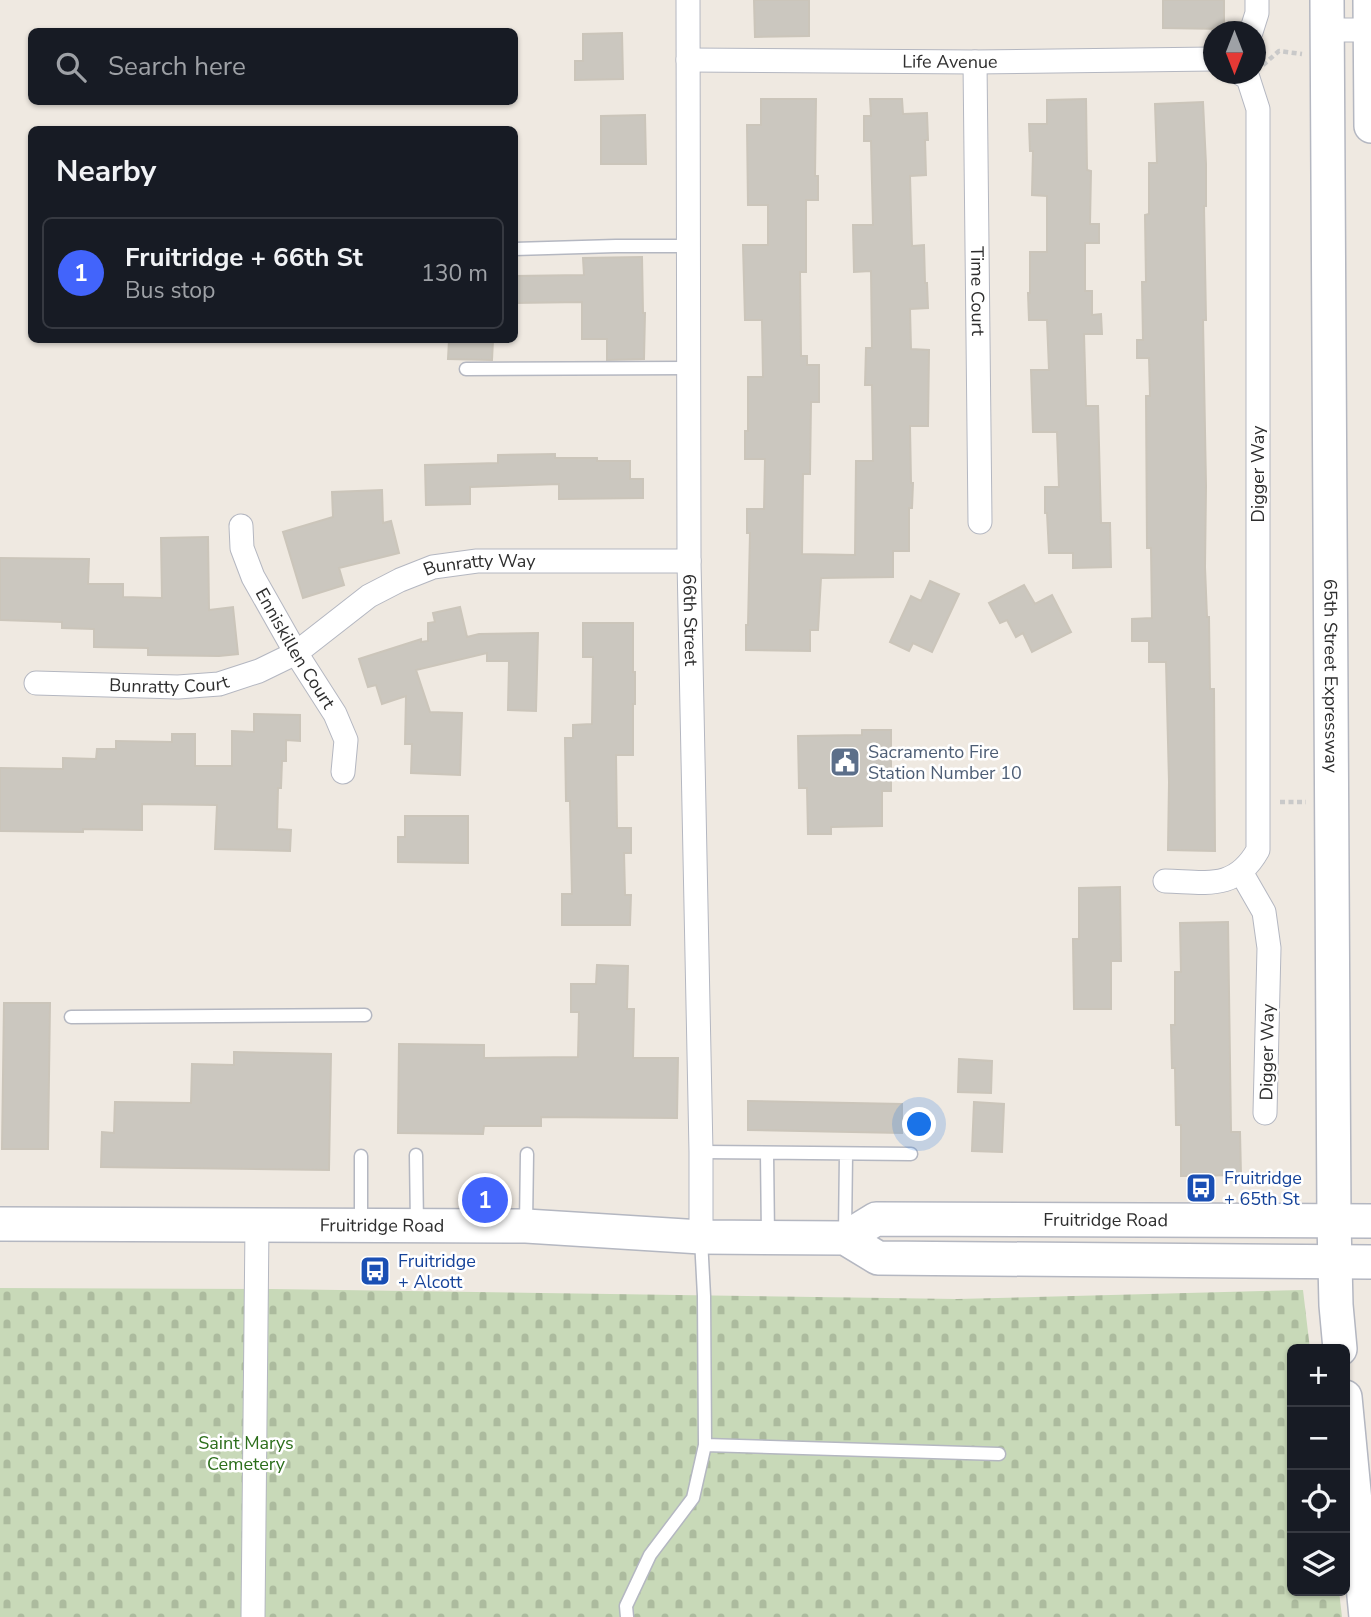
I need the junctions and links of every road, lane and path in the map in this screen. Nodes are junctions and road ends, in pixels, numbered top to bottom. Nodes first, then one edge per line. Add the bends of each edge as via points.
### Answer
1 (688, 0) edge
2 (1257, 0) edge
3 (1370, 0) edge
4 (1254, 21) edge
5 (1327, 29) edge
6 (1371, 30) edge
7 (1203, 59) edge
8 (688, 60) junction
9 (975, 62) junction
10 (1266, 62) edge
11 (1250, 84) edge
12 (1371, 126) edge
13 (688, 246) junction
14 (518, 249) edge
15 (689, 368) junction
16 (466, 369) dead end
17 (980, 522) dead end
18 (241, 526) dead end
19 (689, 561) junction
20 (296, 653) junction
21 (36, 683) dead end
22 (342, 772) dead end
23 (1332, 802) junction
24 (1258, 803) junction
25 (1241, 872) junction
26 (1165, 881) dead end
27 (365, 1015) dead end
28 (71, 1017) dead end
29 (1265, 1113) dead end
30 (701, 1152) junction
31 (767, 1153) junction
32 (527, 1154) dead end
33 (846, 1154) junction
34 (911, 1154) dead end
35 (416, 1155) dead end
36 (361, 1156) dead end
37 (1371, 1221) edge
38 (1334, 1222) junction
39 (0, 1224) edge
40 (257, 1225) junction
41 (361, 1225) junction
42 (418, 1225) junction
43 (526, 1226) junction
44 (701, 1237) junction
45 (768, 1237) junction
46 (845, 1238) junction
47 (1371, 1262) edge
48 (1335, 1263) junction
49 (1340, 1344) edge
50 (1346, 1407) edge
51 (705, 1445) junction
52 (999, 1454) dead end
53 (253, 1617) edge
54 (627, 1617) edge
55 (1366, 1617) edge

1 - 8 street, 66th Street
2 - 4 street
3 - 6 main road
5 - 6 street
5 - 10 path via 1279,51
5 - 23 main road, 65th Street Expressway
6 - 12 main road
7 - 9 street, Life Avenue
8 - 9 street, Life Avenue
8 - 13 street, 66th Street
9 - 17 street, Time Court
11 - 24 street, Digger Way via 1258,109
13 - 14 lane
13 - 15 street, 66th Street
15 - 16 lane
15 - 19 street, 66th Street
18 - 20 street, Enniskillen Court via 253,577
19 - 20 street, Bunratty Way via 477,561 432,567 369,596
19 - 30 street, 66th Street
20 - 21 street, Bunratty Court via 219,684
20 - 22 street, Enniskillen Court via 346,740
23 - 24 path
23 - 38 main road, 65th Street Expressway
24 - 25 street, Digger Way via 1258,850
25 - 26 street via 1220,882
25 - 29 street, Digger Way via 1264,912 1269,948
27 - 28 lane
30 - 31 lane
30 - 44 street, 66th Street
31 - 33 lane
31 - 45 lane
32 - 43 lane
33 - 34 lane
33 - 46 lane
35 - 42 lane
36 - 41 lane
37 - 38 main road, Fruitridge Road
38 - 46 main road, Fruitridge Road via 876,1219
38 - 48 main road, 65th Street Expressway
39 - 40 main road, Fruitridge Road
40 - 41 main road, Fruitridge Road
40 - 53 street
41 - 42 main road, Fruitridge Road
42 - 43 main road, Fruitridge Road
43 - 44 main road, Fruitridge Road
44 - 45 main road, Fruitridge Road
44 - 51 lane
45 - 46 main road, Fruitridge Road
46 - 48 main road via 878,1258
47 - 48 main road
48 - 49 main road, 65th Street Expressway
50 - 55 main road
51 - 52 lane
51 - 54 lane via 693,1498 650,1555 626,1606

